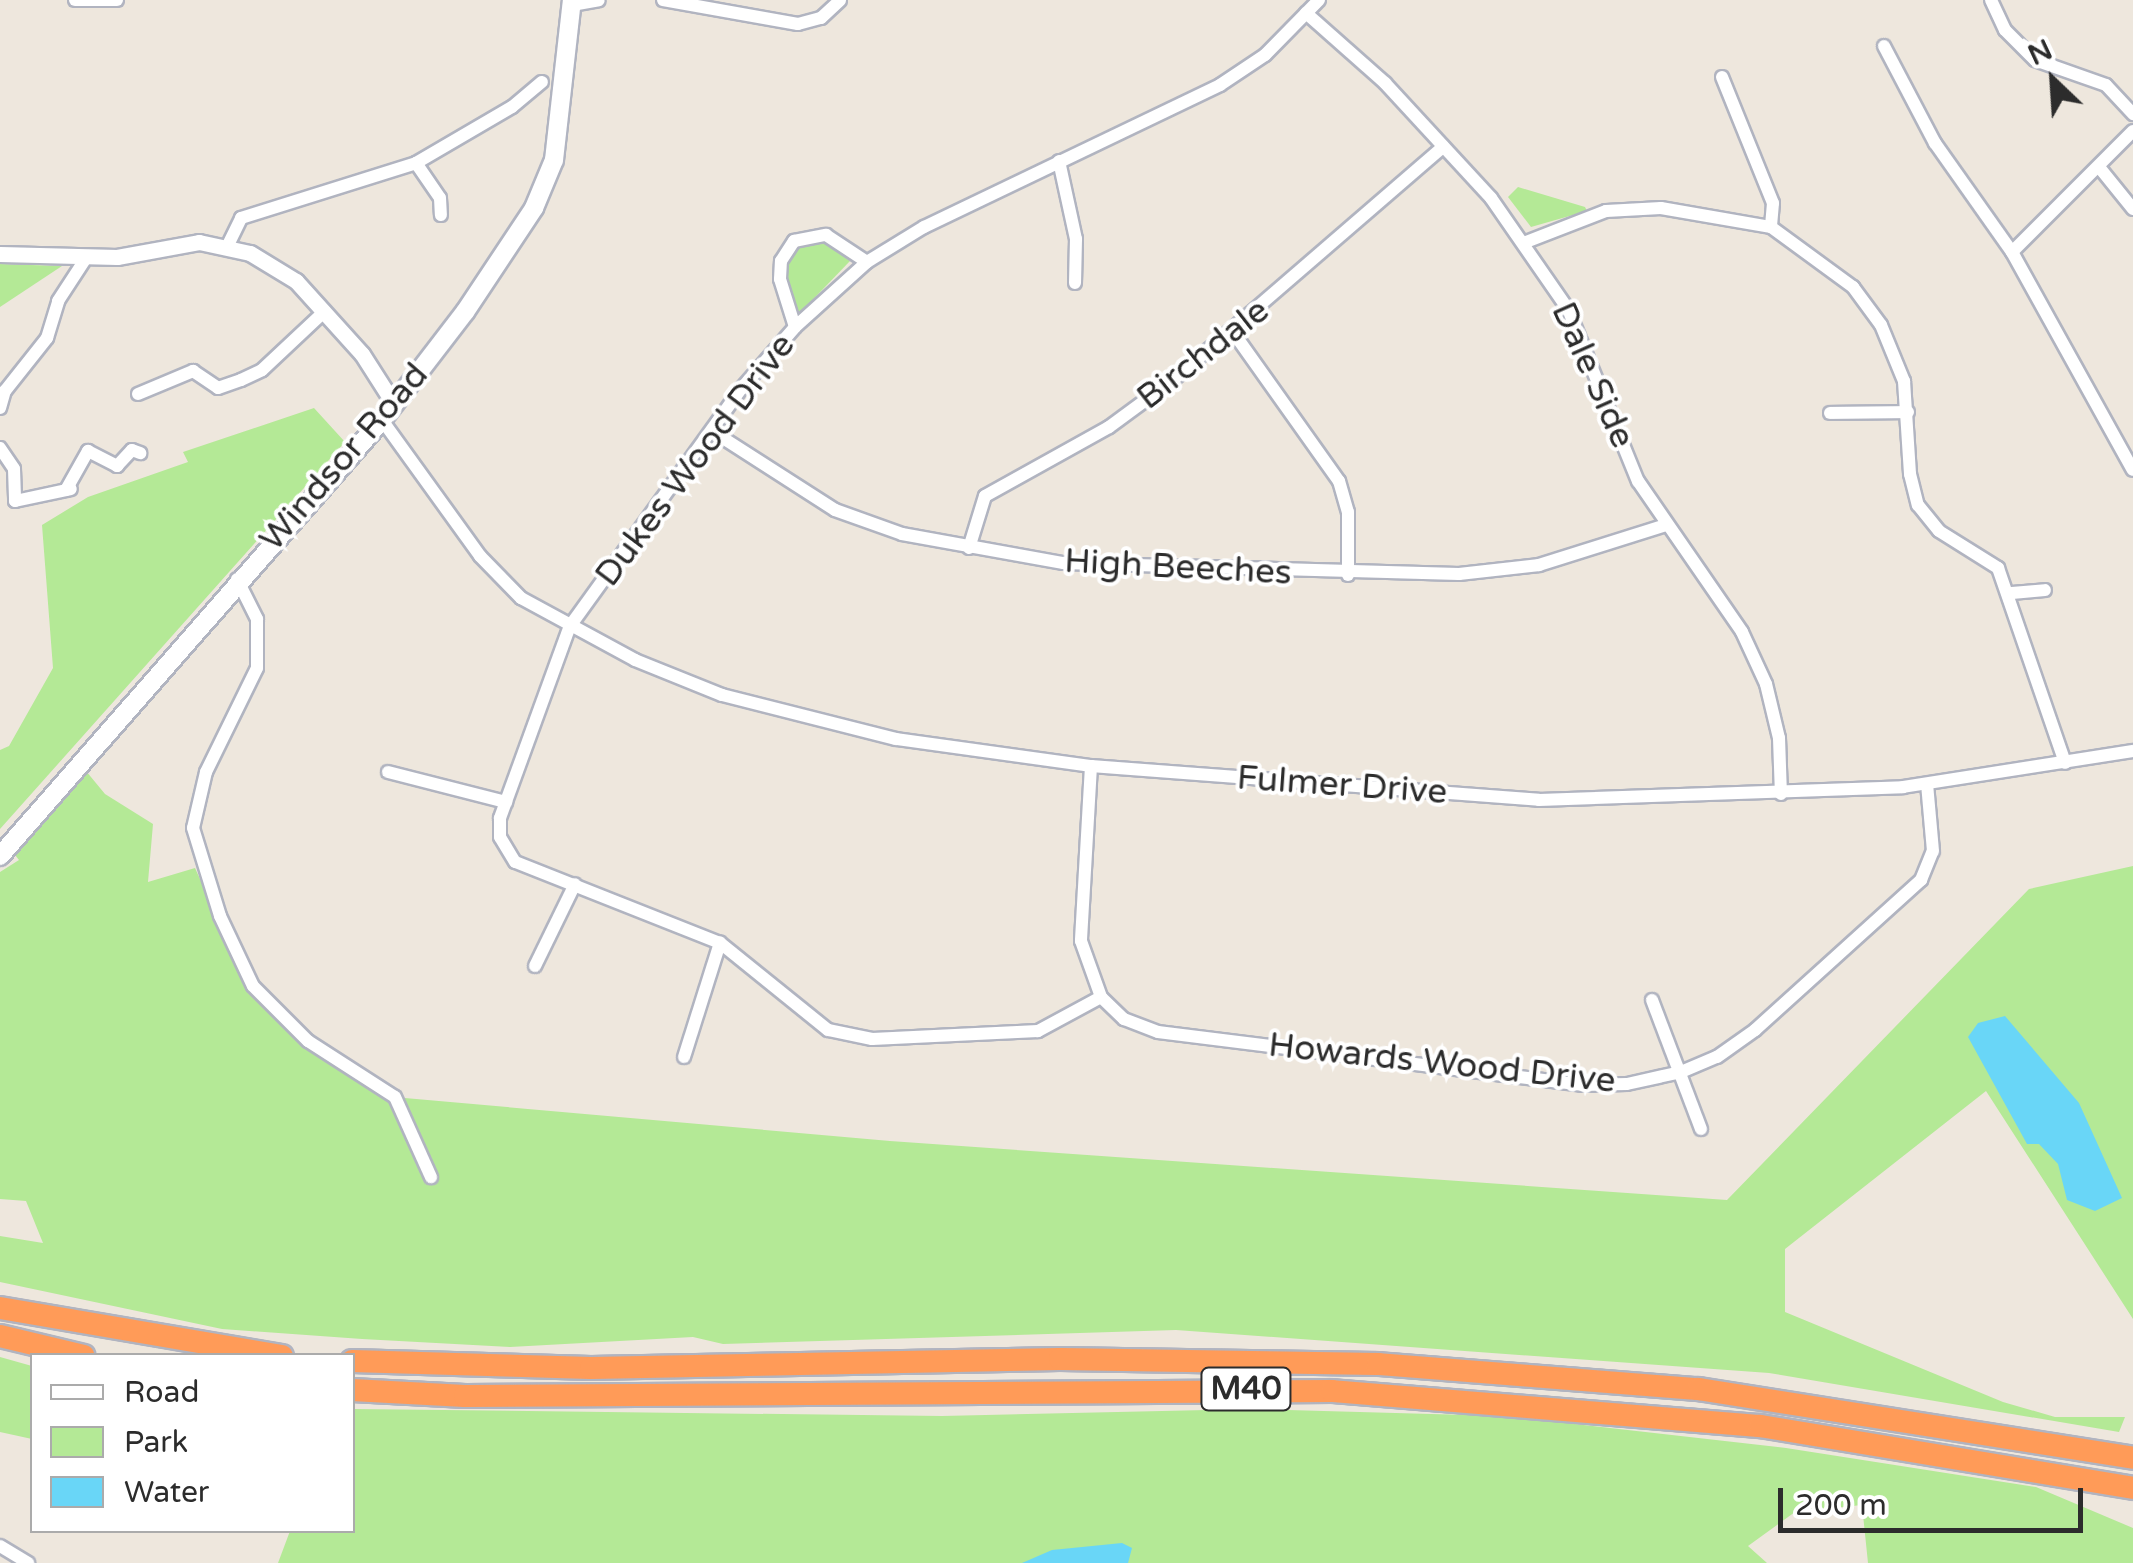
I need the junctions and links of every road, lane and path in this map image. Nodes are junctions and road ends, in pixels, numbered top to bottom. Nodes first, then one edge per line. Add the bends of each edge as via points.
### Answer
1 (75, 0) edge
2 (117, 0) edge
3 (598, 0) edge
4 (663, 0) edge
5 (840, 0) edge
6 (1319, 0) edge
7 (1990, 0) edge
8 (572, 3) edge
9 (1306, 14) junction
10 (1884, 46) dead end
11 (1722, 77) dead end
12 (542, 82) dead end
13 (2133, 114) edge
14 (2133, 130) edge
15 (1443, 147) junction
16 (1059, 161) junction
17 (416, 163) junction
18 (2098, 167) junction
19 (2133, 209) edge
20 (441, 214) dead end
21 (1771, 227) junction
22 (1526, 242) junction
23 (228, 244) junction
24 (2012, 252) junction
25 (0, 254) edge
26 (86, 258) junction
27 (867, 262) junction
28 (1075, 284) dead end
29 (325, 312) junction
30 (795, 327) junction
31 (1234, 332) junction
32 (138, 394) dead end
33 (394, 404) junction
34 (0, 408) edge
35 (1908, 412) junction
36 (1830, 413) dead end
37 (382, 420) junction
38 (712, 431) junction
39 (0, 448) edge
40 (140, 452) dead end
41 (2133, 470) edge
42 (1666, 524) junction
43 (969, 548) junction
44 (1348, 574) junction
45 (237, 579) junction
46 (2045, 590) dead end
47 (2012, 593) junction
48 (570, 626) junction
49 (2133, 750) edge
50 (2065, 764) junction
51 (1092, 766) junction
52 (388, 772) dead end
53 (1927, 784) junction
54 (1781, 794) junction
55 (506, 802) junction
56 (0, 856) edge
57 (575, 884) junction
58 (720, 943) junction
59 (535, 966) dead end
60 (1101, 997) junction
61 (1652, 1000) dead end
62 (684, 1058) dead end
63 (1681, 1072) junction
64 (1700, 1128) dead end
65 (431, 1177) dead end
66 (0, 1308) edge
67 (0, 1336) edge
68 (71, 1353) edge
69 (264, 1353) edge
70 (355, 1361) edge
71 (355, 1390) edge
72 (2133, 1458) edge
73 (2133, 1488) edge
74 (0, 1546) edge
75 (28, 1563) edge

1 - 2 street
3 - 8 street
4 - 5 street via 798,24 820,18
6 - 9 street, Dukes Wood Drive
7 - 13 street via 2005,30 2035,60 2106,84
8 - 33 main road, Windsor Road via 554,160 534,208
9 - 15 street, Dale Side via 1386,83
9 - 16 street, Dukes Wood Drive via 1266,55 1220,85
10 - 24 street via 1935,143
11 - 21 street via 1772,203
12 - 17 street via 512,108
14 - 18 street
15 - 22 street, Dale Side
15 - 31 street, Birchdale
16 - 27 street, Dukes Wood Drive
16 - 28 street via 1074,226
17 - 20 street via 440,198
17 - 23 street via 255,212 234,226
18 - 19 street
18 - 24 street
21 - 22 street via 1661,208 1606,212
21 - 35 street via 1853,287 1881,325 1904,381
22 - 42 street, Dale Side via 1568,309 1638,482
23 - 26 street via 175,242 117,258
23 - 29 street via 274,265
24 - 41 street
25 - 26 street
26 - 34 street via 58,301 48,338 5,391
27 - 30 street, Dukes Wood Drive
27 - 30 street via 826,236 794,242 780,278
29 - 32 street via 262,370 241,380 218,388 194,371
29 - 33 street
30 - 38 street, Dukes Wood Drive
31 - 43 street, Birchdale via 1110,427 985,496
31 - 44 street via 1339,481 1348,512
33 - 37 main road, Windsor Road
35 - 36 street
35 - 47 street via 1918,505 1940,531 1998,568
37 - 45 main road, Windsor Road
37 - 48 street via 480,556 521,598
38 - 43 street, High Beeches via 835,510
38 - 48 street, Dukes Wood Drive
39 - 40 street via 14,469 16,501 68,490 88,450 117,466 132,450
42 - 44 street, High Beeches via 1539,565 1459,574
42 - 54 street, Dale Side via 1742,632 1766,684 1779,738
43 - 44 street, High Beeches via 1166,570
45 - 56 main road, Windsor Road
45 - 65 street via 257,619 258,668 206,772 193,828 220,916 254,986 308,1040 395,1097
46 - 47 street
47 - 50 street via 2027,660
48 - 51 street, Fulmer Drive via 722,695 896,739
48 - 55 street, Dukes Wood Drive
49 - 50 street, Fulmer Drive
50 - 53 street, Fulmer Drive
51 - 54 street, Fulmer Drive via 1540,800
51 - 60 street via 1081,941
52 - 55 street
53 - 54 street, Fulmer Drive
53 - 63 street, Howards Wood Drive via 1932,851 1920,880 1756,1030 1717,1058
55 - 57 street, Dukes Wood Drive via 500,837 505,852
57 - 58 street
57 - 59 street
58 - 60 street via 828,1030 872,1039 1038,1031
58 - 62 street
60 - 63 street, Howards Wood Drive via 1124,1018 1197,1036 1582,1086
61 - 63 street
63 - 64 street
66 - 69 highway
67 - 68 highway
70 - 72 highway, M40 via 591,1368 1060,1359 1378,1364 1699,1389
71 - 73 highway, M40 via 465,1396 1332,1391 1760,1426
74 - 75 street

